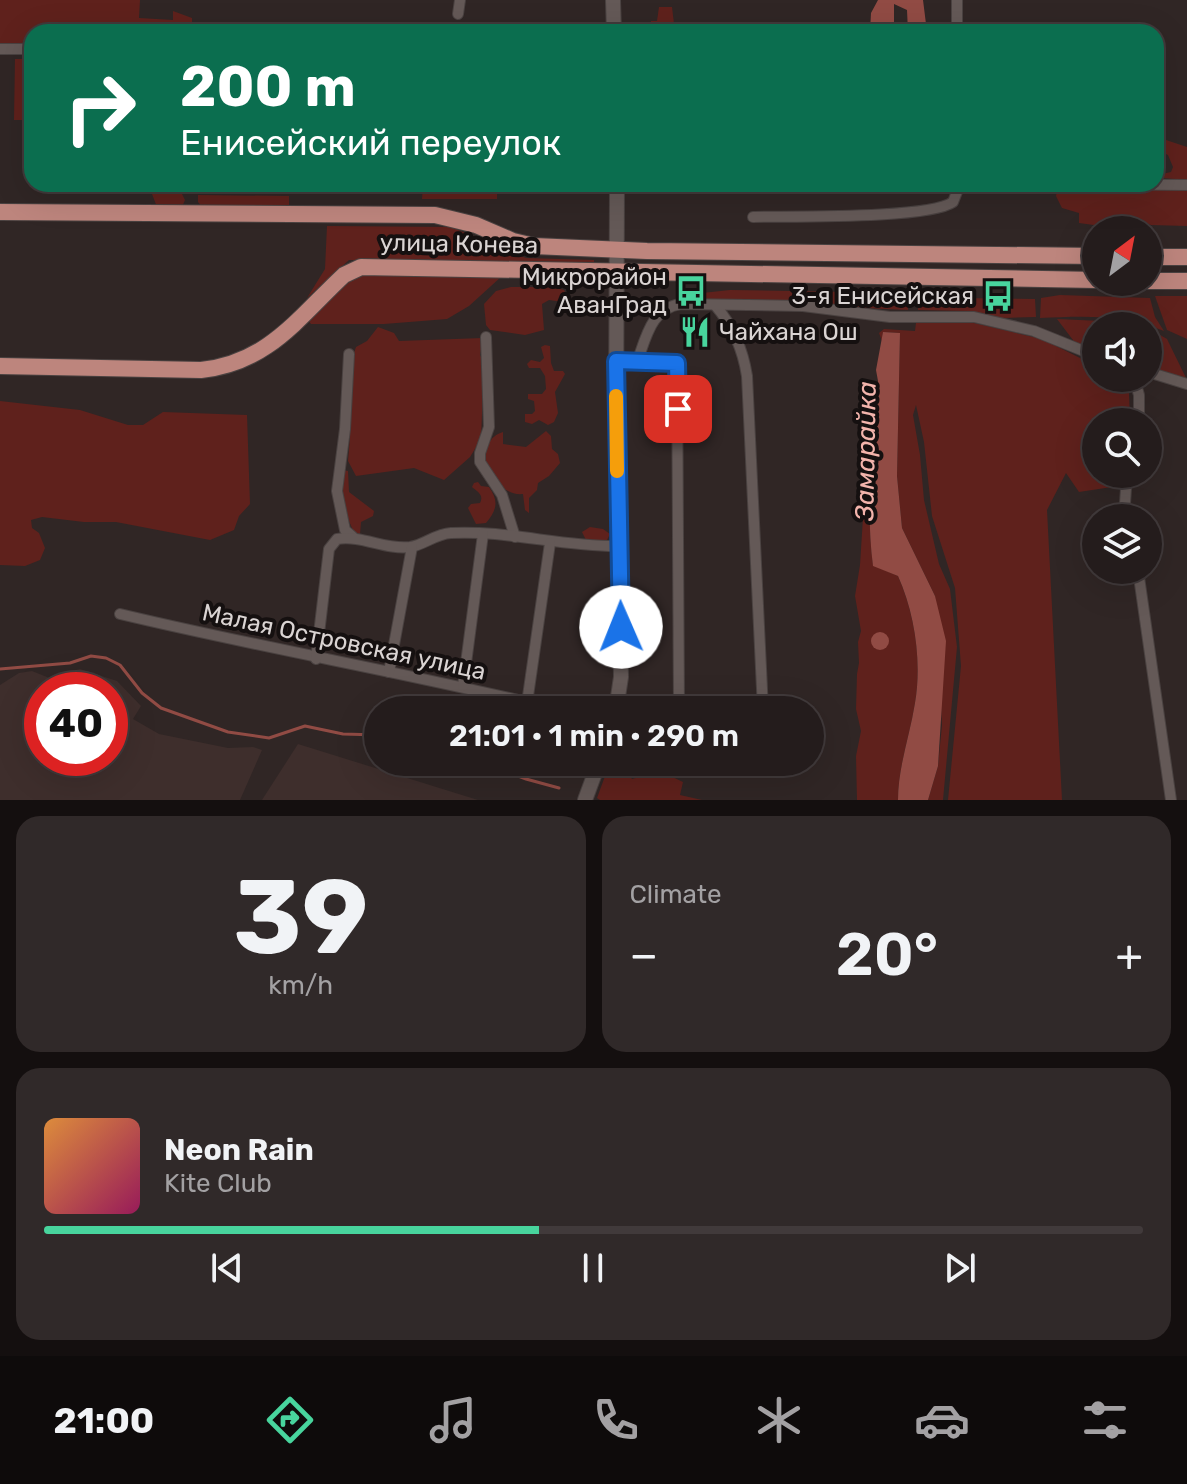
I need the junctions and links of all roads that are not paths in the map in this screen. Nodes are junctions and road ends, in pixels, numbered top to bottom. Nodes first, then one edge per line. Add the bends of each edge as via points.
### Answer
1 (460, 0) edge
2 (613, 0) edge
3 (957, 0) edge
4 (458, 14) dead end
5 (614, 24) edge
6 (957, 24) edge
7 (0, 49) edge
8 (24, 49) edge
9 (1164, 185) edge
10 (1187, 185) edge
11 (617, 192) edge
12 (957, 192) edge
13 (0, 212) edge
14 (753, 217) dead end
15 (617, 250) junction
16 (1082, 256) edge
17 (1162, 257) edge
18 (1187, 257) edge
19 (617, 272) junction
20 (1082, 280) edge
21 (1162, 281) edge
22 (1187, 281) edge
23 (715, 305) junction
24 (486, 337) dead end
25 (1082, 350) edge
26 (349, 354) dead end
27 (616, 361) junction
28 (637, 362) junction
29 (0, 366) edge
30 (1162, 376) edge
31 (1187, 384) edge
32 (483, 534) junction
33 (353, 537) junction
34 (515, 537) junction
35 (550, 543) junction
36 (619, 546) junction
37 (412, 547) junction
38 (1140, 584) edge
39 (120, 614) dead end
40 (316, 659) junction
41 (389, 672) junction
42 (463, 686) junction
43 (501, 696) edge
44 (528, 696) edge
45 (618, 696) edge
46 (679, 696) edge
47 (762, 696) edge
48 (594, 776) edge
49 (585, 800) edge
50 (1171, 800) edge

1 - 4 street
2 - 5 street
3 - 6 street
7 - 8 street
9 - 10 street
11 - 15 street
12 - 14 street via 953,202 933,209
13 - 15 main road, улица Конева via 435,215 534,246
15 - 16 main road, улица Конева
15 - 19 street
17 - 18 main road
19 - 20 main road, улица Конева
19 - 27 street
19 - 29 main road, улица Конева via 361,267 344,275 258,354 223,368
21 - 22 main road
23 - 25 street via 974,317 1034,331
23 - 28 street via 681,304 662,310
23 - 47 street via 745,358
24 - 34 street via 489,427 480,462 502,495
26 - 33 street via 337,491 345,530
27 - 28 street
27 - 36 street
28 - 46 street via 677,363
30 - 31 street
32 - 34 street
32 - 37 street via 436,535
32 - 42 street
33 - 37 street
33 - 40 street via 337,539 329,549
34 - 35 street
35 - 36 street
35 - 44 street
36 - 45 street
37 - 41 street
38 - 50 street
39 - 40 street, Малая Островская улица
40 - 41 street, Малая Островская улица
41 - 42 street, Малая Островская улица
42 - 43 street, Малая Островская улица
48 - 49 street

